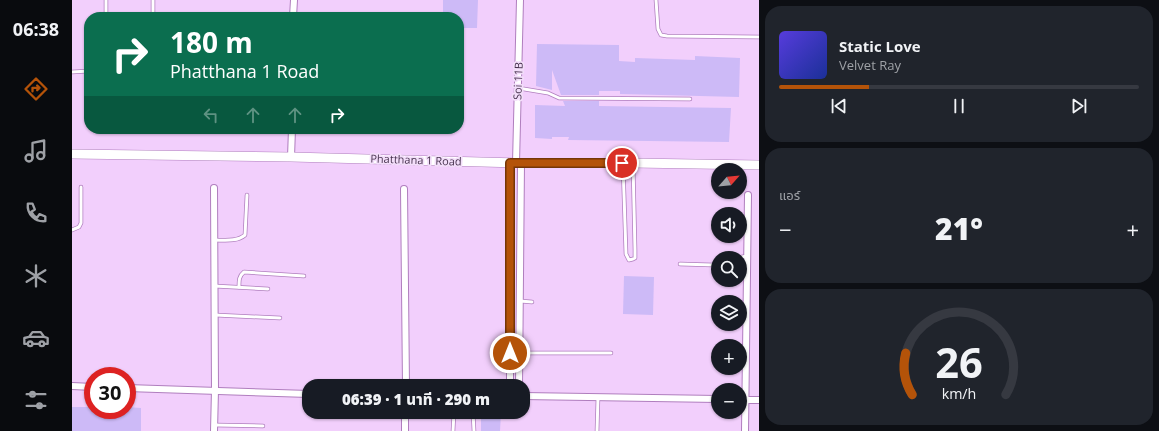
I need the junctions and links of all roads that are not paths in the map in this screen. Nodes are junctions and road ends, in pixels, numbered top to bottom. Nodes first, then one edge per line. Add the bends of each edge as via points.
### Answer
1 (106, 0) edge
2 (154, 0) edge
3 (294, 0) edge
4 (520, 0) edge
5 (656, 0) edge
6 (106, 12) edge
7 (153, 12) edge
8 (293, 12) edge
9 (759, 37) edge
10 (84, 71) edge
11 (72, 72) edge
12 (518, 88) junction
13 (690, 99) dead end
14 (292, 134) edge
15 (72, 154) edge
16 (291, 157) junction
17 (515, 163) junction
18 (622, 163) junction
19 (633, 163) junction
20 (759, 165) edge
21 (81, 186) dead end
22 (214, 188) dead end
23 (404, 189) dead end
24 (748, 195) dead end
25 (247, 196) dead end
26 (72, 230) edge
27 (214, 240) junction
28 (747, 256) edge
29 (680, 264) dead end
30 (711, 265) edge
31 (304, 276) dead end
32 (214, 286) junction
33 (510, 286) junction
34 (520, 286) junction
35 (239, 287) junction
36 (746, 287) edge
37 (268, 289) dead end
38 (520, 301) junction
39 (532, 302) dead end
40 (215, 314) junction
41 (280, 318) dead end
42 (510, 334) junction
43 (520, 335) junction
44 (510, 353) junction
45 (520, 353) junction
46 (611, 354) dead end
47 (406, 379) edge
48 (510, 379) edge
49 (520, 379) edge
50 (743, 383) edge
51 (72, 386) edge
52 (84, 387) edge
53 (136, 388) edge
54 (215, 390) junction
55 (302, 394) edge
56 (530, 396) edge
57 (598, 397) junction
58 (711, 399) edge
59 (747, 400) edge
60 (759, 400) edge
61 (405, 419) edge
62 (454, 419) edge
63 (473, 419) edge
64 (744, 419) edge
65 (263, 426) dead end
66 (214, 428) edge
67 (405, 431) edge
68 (453, 431) edge
69 (474, 431) edge
70 (597, 431) edge
71 (745, 431) edge

1 - 6 lane
2 - 7 lane
3 - 8 street
4 - 12 street, Soi 11B
5 - 9 lane via 658,29 661,35
10 - 11 lane
12 - 13 lane via 548,93 559,98
12 - 17 street, Soi 11B
14 - 16 street
15 - 16 main road, Phatthana 1 Road
16 - 17 main road, Phatthana 1 Road
17 - 18 main road, Phatthana 1 Road
17 - 33 street
17 - 34 street
18 - 19 main road, Phatthana 1 Road
18 - 19 lane via 626,254 629,260 635,258
19 - 20 main road, Phatthana 1 Road
21 - 26 lane via 81,223
22 - 27 street
23 - 47 street
24 - 28 street
25 - 27 lane via 244,235 235,240
27 - 32 street
29 - 30 lane
31 - 35 lane via 244,272 239,279
32 - 35 lane
32 - 40 street
33 - 34 street
33 - 42 street
34 - 38 street
35 - 37 lane
36 - 50 street
38 - 39 lane
38 - 43 street
40 - 41 lane
40 - 54 street
42 - 43 street
42 - 44 street
43 - 45 street
44 - 45 lane
44 - 48 street
45 - 46 lane
45 - 49 street
51 - 52 street
53 - 54 street
54 - 55 street
54 - 66 street
56 - 57 street
57 - 58 street
57 - 70 lane
59 - 60 street
61 - 67 street
62 - 68 lane
63 - 69 lane
64 - 71 street
65 - 66 lane

